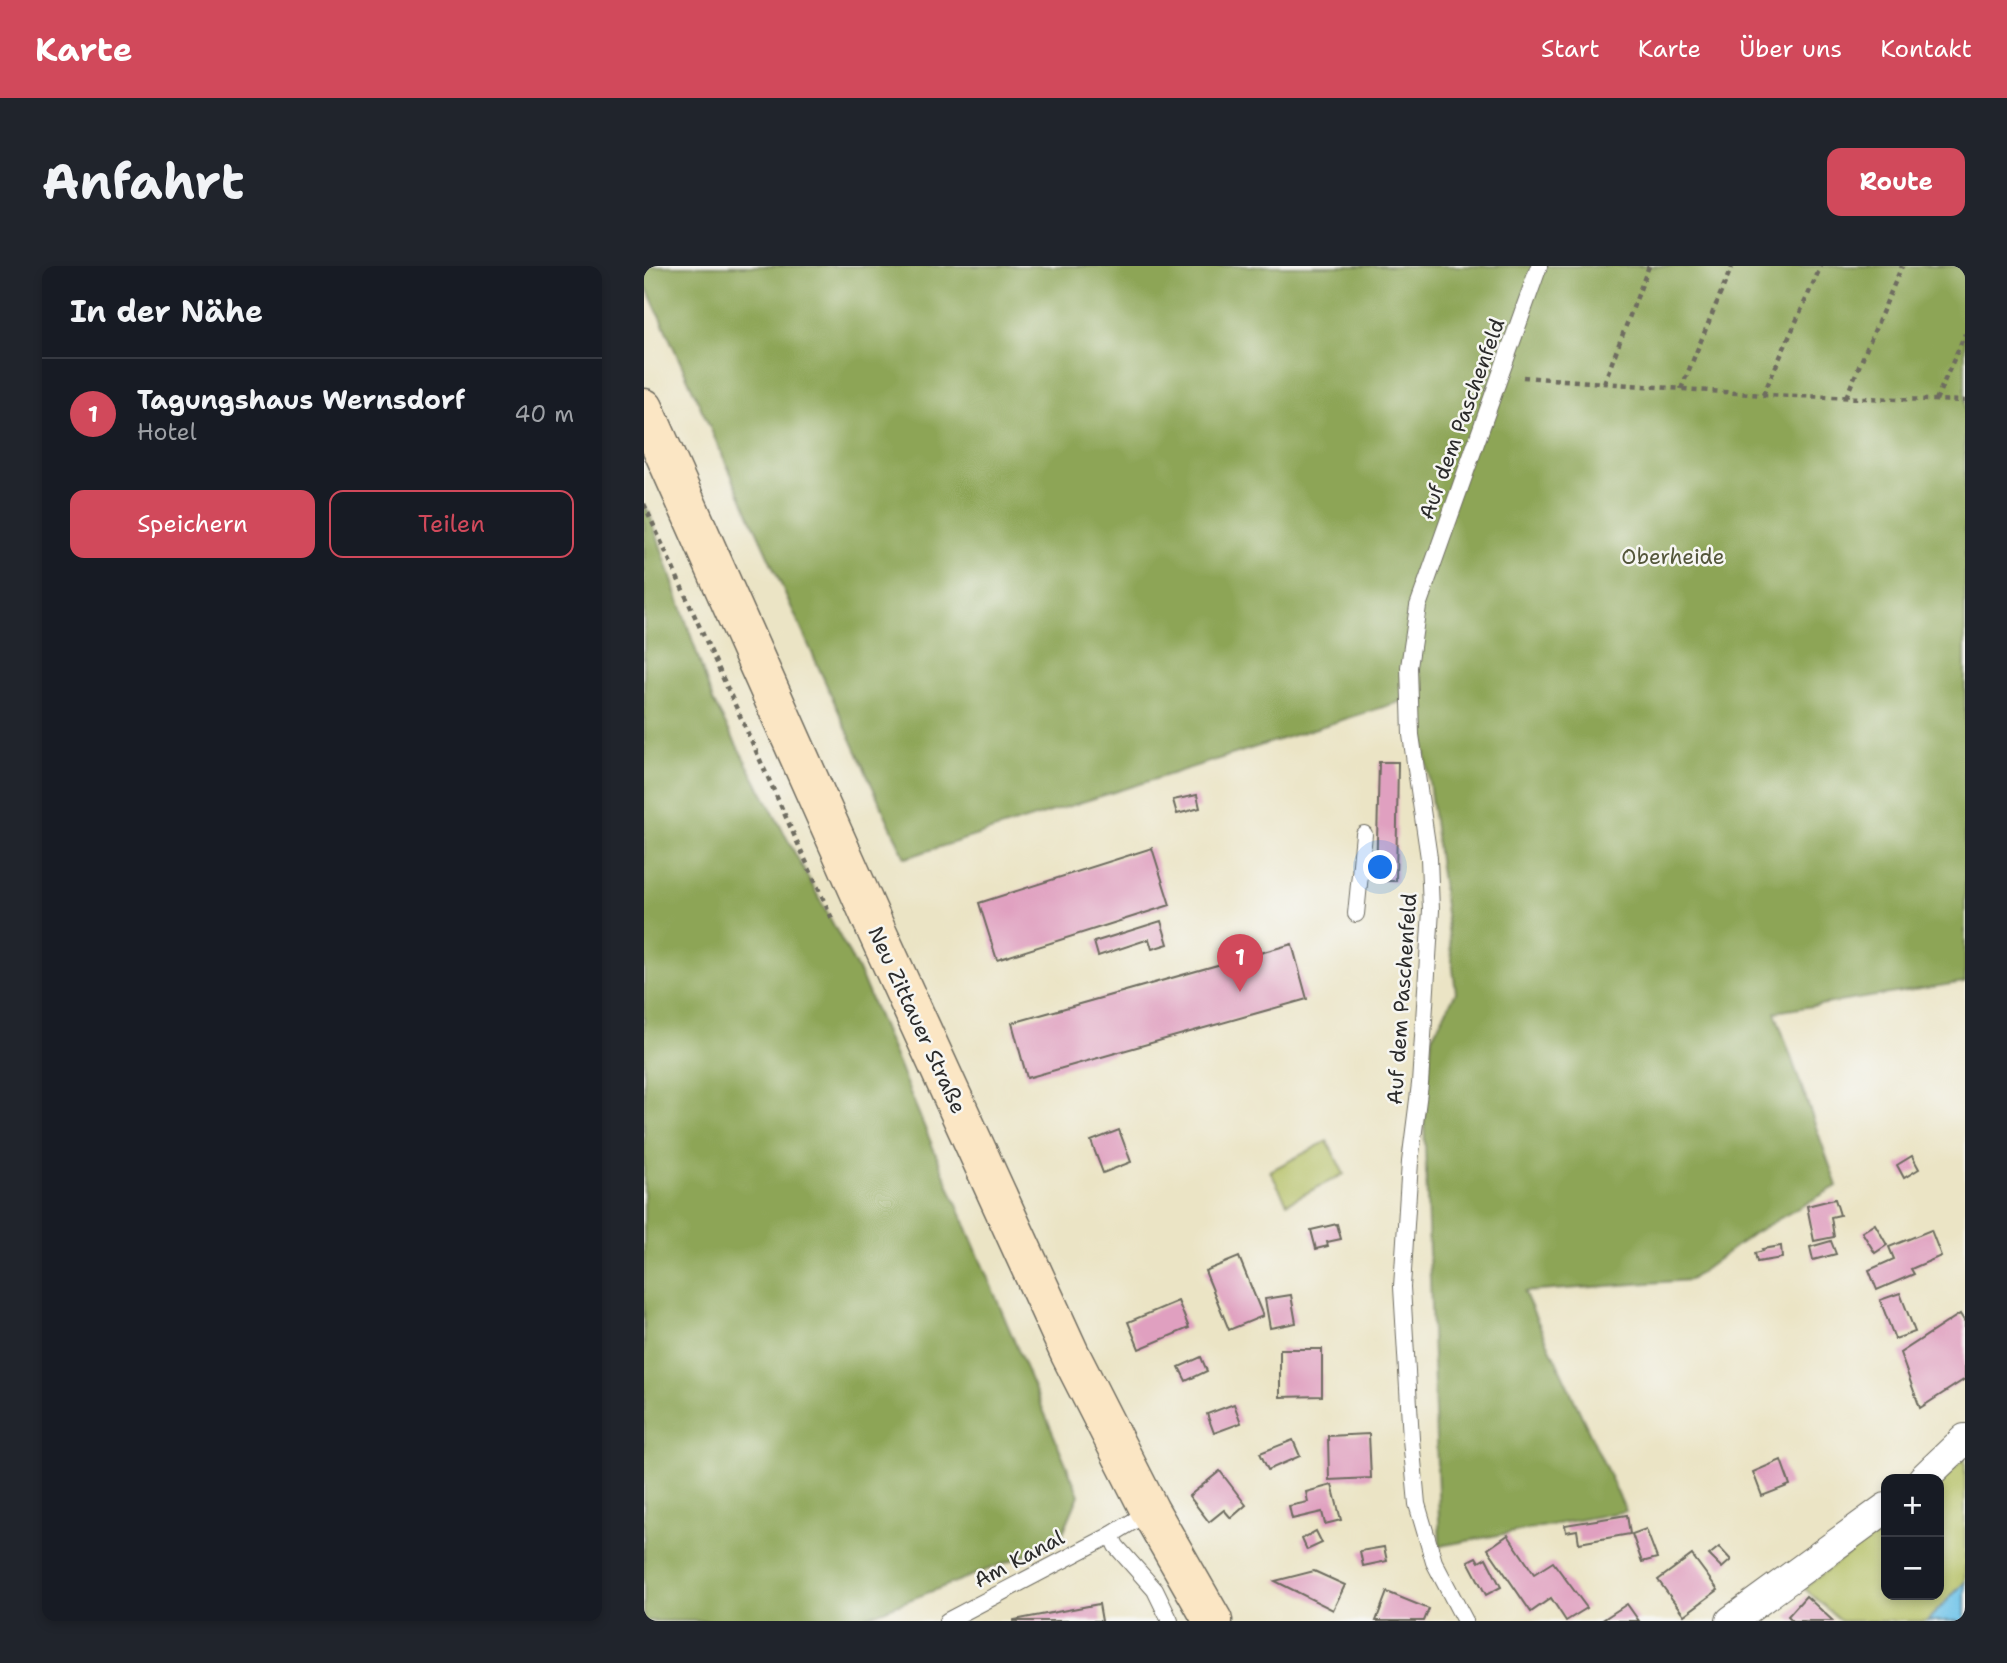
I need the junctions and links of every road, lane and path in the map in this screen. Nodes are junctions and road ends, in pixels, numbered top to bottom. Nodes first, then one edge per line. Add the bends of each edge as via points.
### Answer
1 (1539, 266) edge
2 (1649, 266) edge
3 (1732, 266) edge
4 (1821, 266) edge
5 (1902, 266) edge
6 (1965, 334) edge
7 (1501, 375) junction
8 (1604, 383) junction
9 (1681, 389) junction
10 (1763, 394) junction
11 (1846, 397) junction
12 (1936, 400) junction
13 (1965, 401) edge
14 (644, 408) edge
15 (1364, 834) dead end
16 (1356, 914) dead end
17 (1965, 1439) edge
18 (1928, 1474) edge
19 (1150, 1511) junction
20 (1881, 1512) edge
21 (1111, 1535) junction
22 (947, 1621) edge
23 (1170, 1621) edge
24 (1213, 1621) edge
25 (1465, 1621) edge
26 (1731, 1621) edge

1 - 7 lane, Auf dem Paschenfeld
2 - 8 path
3 - 9 path
4 - 10 path
5 - 11 path
6 - 12 path
7 - 8 path
7 - 25 lane, Auf dem Paschenfeld via 1418,606 1409,667 1431,910 1402,1287 1410,1439 1417,1504 1434,1563
8 - 9 path
9 - 10 path
10 - 11 path
11 - 12 path
12 - 13 path
14 - 19 main road, Neu Zittauer Straße via 1070,1354
15 - 16 lane
17 - 18 street
19 - 21 lane, Am Kanal
19 - 24 main road, Neu Zittauer Straße
20 - 26 street
21 - 22 lane, Am Kanal
21 - 23 lane via 1156,1590

